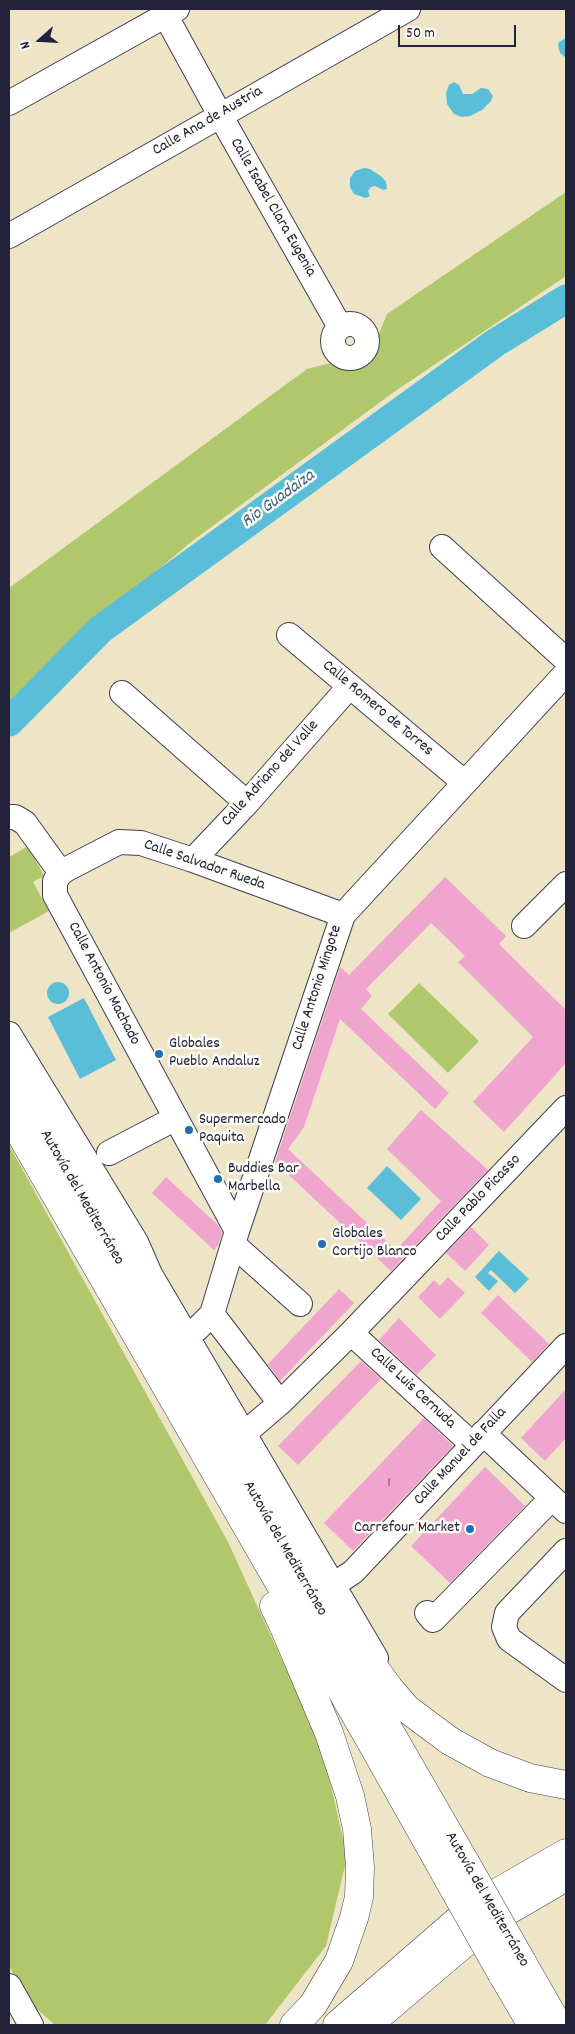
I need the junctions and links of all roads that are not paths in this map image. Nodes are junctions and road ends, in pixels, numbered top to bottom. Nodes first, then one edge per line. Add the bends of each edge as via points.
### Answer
1 (408, 9) edge
2 (168, 11) edge
3 (9, 103) edge
4 (220, 115) junction
5 (9, 236) edge
6 (340, 327) dead end
7 (442, 547) dead end
8 (289, 635) dead end
9 (566, 660) edge
10 (566, 673) edge
11 (349, 687) junction
12 (122, 693) dead end
13 (465, 783) junction
14 (247, 802) junction
15 (9, 817) edge
16 (193, 860) junction
17 (58, 884) junction
18 (566, 884) edge
19 (343, 915) junction
20 (524, 926) dead end
21 (9, 1034) edge
22 (9, 1072) edge
23 (566, 1108) edge
24 (9, 1114) edge
25 (176, 1118) junction
26 (109, 1154) dead end
27 (236, 1238) junction
28 (300, 1304) dead end
29 (212, 1314) junction
30 (351, 1333) junction
31 (186, 1336) junction
32 (566, 1346) edge
33 (280, 1403) junction
34 (243, 1432) junction
35 (478, 1439) junction
36 (224, 1488) junction
37 (559, 1505) edge
38 (566, 1551) edge
39 (286, 1554) junction
40 (333, 1585) junction
41 (426, 1614) dead end
42 (566, 1680) edge
43 (450, 1741) junction
44 (566, 1785) edge
45 (566, 1853) edge
46 (456, 1869) junction
47 (566, 1877) edge
48 (512, 1968) junction
49 (9, 1986) edge
50 (31, 2025) edge
51 (294, 2025) edge
52 (337, 2025) edge
53 (368, 2025) edge
54 (532, 2025) edge
55 (558, 2025) edge

1 - 4 street, Calle Ana de Austria
2 - 3 street
2 - 4 street, Calle Isabel Clara Eugenia
4 - 5 street, Calle Ana de Austria
4 - 6 street, Calle Isabel Clara Eugenia
7 - 9 street
8 - 11 street, Calle Romero de Torres
10 - 13 street, Calle Antonio Mingote
11 - 13 street, Calle Romero de Torres
11 - 14 street, Calle Adriano del Valle
12 - 14 street
13 - 19 street, Calle Antonio Mingote
14 - 16 street, Calle Adriano del Valle
15 - 17 street, Calle Antonio Machado via 25,824
16 - 17 street, Calle Salvador Rueda via 141,843 119,842
16 - 19 street, Calle Salvador Rueda
17 - 25 street, Calle Antonio Machado
18 - 20 street
19 - 27 street, Calle Antonio Mingote
21 - 31 street via 136,1242 150,1274
22 - 39 main road, Autovía del Mediterráneo
23 - 30 street, Calle Pablo Picasso
24 - 36 main road, Autovía del Mediterráneo
25 - 26 street
25 - 27 street, Calle Antonio Machado
27 - 28 street, Calle Antonio Machado
27 - 29 street, Calle Antonio Mingote
29 - 31 street, Calle Antonio Mingote
29 - 33 street
30 - 33 street, Calle Pablo Picasso
30 - 35 street, Calle Luis Cernuda
31 - 34 street
32 - 35 street, Calle Manuel de Falla
33 - 34 street, Calle Pablo Picasso
34 - 40 street
35 - 37 street, Calle Luis Cernuda
35 - 40 street, Calle Manuel de Falla via 353,1572
36 - 46 main road, Autovía del Mediterráneo via 370,1740
36 - 51 main road via 236,1533 284,1628 329,1733 350,1796 357,1829 360,1866 354,1918 339,1961 313,2005
37 - 41 street via 433,1620
38 - 42 street via 508,1613 504,1627 509,1640
39 - 43 main road via 319,1588 388,1688 408,1709
39 - 46 main road, Autovía del Mediterráneo
40 - 43 street via 387,1674
43 - 44 main road via 490,1763 530,1778
45 - 47 main road via 506,1900
46 - 48 main road, Autovía del Mediterráneo, bridge
48 - 54 main road, Autovía del Mediterráneo
48 - 55 main road, Autovía del Mediterráneo
49 - 50 street
52 - 53 main road via 461,1931

